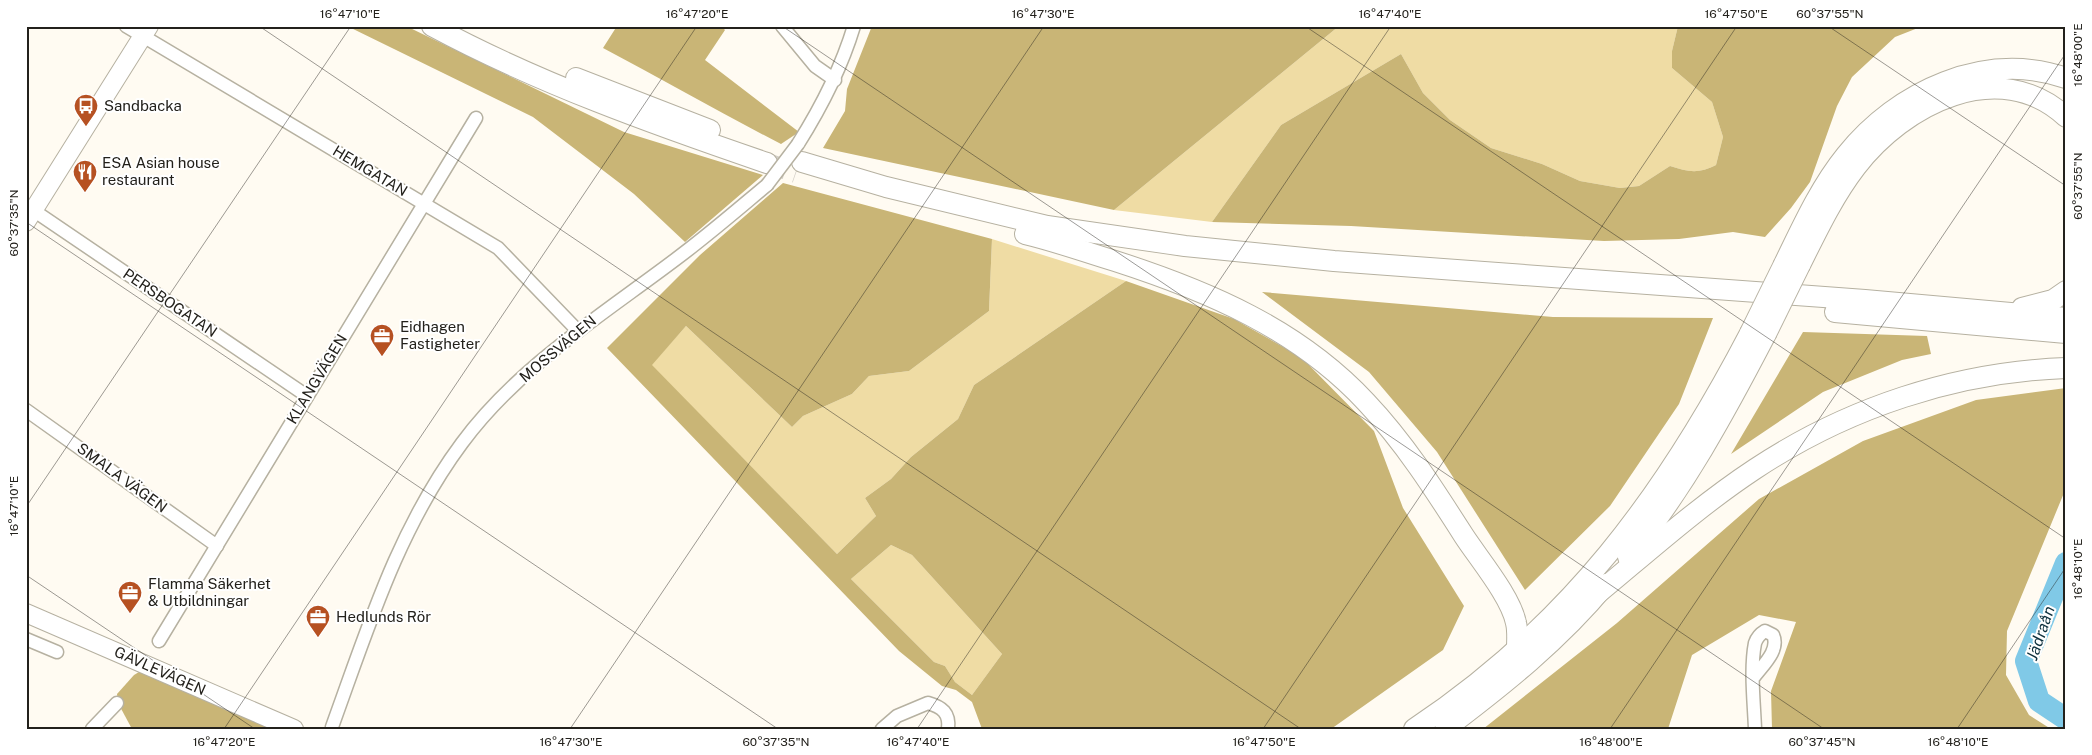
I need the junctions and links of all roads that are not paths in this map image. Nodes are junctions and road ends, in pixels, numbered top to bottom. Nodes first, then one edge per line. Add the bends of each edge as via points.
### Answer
1 (126, 26) edge
2 (432, 26) edge
3 (457, 26) edge
4 (782, 26) edge
5 (854, 26) edge
6 (146, 31) edge
7 (2066, 78) edge
8 (835, 80) junction
9 (2066, 117) edge
10 (476, 118) dead end
11 (798, 159) junction
12 (423, 203) junction
13 (30, 216) edge
14 (1045, 238) junction
15 (1792, 265) junction
16 (2066, 290) edge
17 (1998, 311) junction
18 (2066, 318) edge
19 (578, 331) junction
20 (2066, 333) edge
21 (1758, 334) junction
22 (2066, 368) edge
23 (307, 396) junction
24 (26, 410) edge
25 (217, 546) junction
26 (1597, 594) junction
27 (26, 612) edge
28 (26, 639) edge
29 (160, 641) dead end
30 (1517, 649) junction
31 (57, 652) dead end
32 (1754, 677) dead end
33 (116, 703) dead end
34 (332, 727) dead end
35 (92, 729) edge
36 (294, 729) edge
37 (882, 729) edge
38 (948, 729) edge
39 (1414, 729) edge
40 (1444, 729) edge
41 (1755, 729) edge

1 - 6 street, HEMGATAN
2 - 3 highway via 602,103 770,158
4 - 8 street via 815,66
5 - 8 street, MOSSVÄGEN
6 - 12 street, HEMGATAN
6 - 13 main road
7 - 15 highway via 2026,69 1980,72 1923,90 1891,110 1845,155 1811,209
8 - 11 street, MOSSVÄGEN
9 - 15 highway via 2040,99 2002,88 1958,93 1929,106 1896,127 1858,165
10 - 12 street, KLANGVÄGEN
11 - 14 highway via 879,197
11 - 17 highway via 886,187 1048,226 1185,246 1334,261
11 - 19 street, MOSSVÄGEN, bridge via 678,258
12 - 19 street, HEMGATAN via 498,248
12 - 23 street, KLANGVÄGEN
13 - 23 street, PERSBOGATAN
14 - 20 highway via 1186,259 1332,273
14 - 30 highway via 1150,272 1245,311 1285,334 1340,378 1365,401 1410,456 1504,595 1516,623
15 - 21 highway, bridge
16 - 17 highway via 2053,300
17 - 18 highway
19 - 34 street, MOSSVÄGEN via 514,386 463,441 441,472 408,528 384,582
21 - 26 highway via 1717,425 1678,488 1645,536
21 - 30 highway via 1665,480 1625,535 1549,621
22 - 26 highway via 2018,372 1941,386 1843,419 1801,441 1719,495
23 - 25 street, KLANGVÄGEN
24 - 25 street, SMALA VÄGEN
25 - 29 street, KLANGVÄGEN
26 - 40 highway via 1498,689
27 - 36 main road, GÄVLEVÄGEN
28 - 31 street
30 - 39 highway
32 - 41 street
33 - 35 street
37 - 38 street via 897,716 928,703 945,712 949,719

